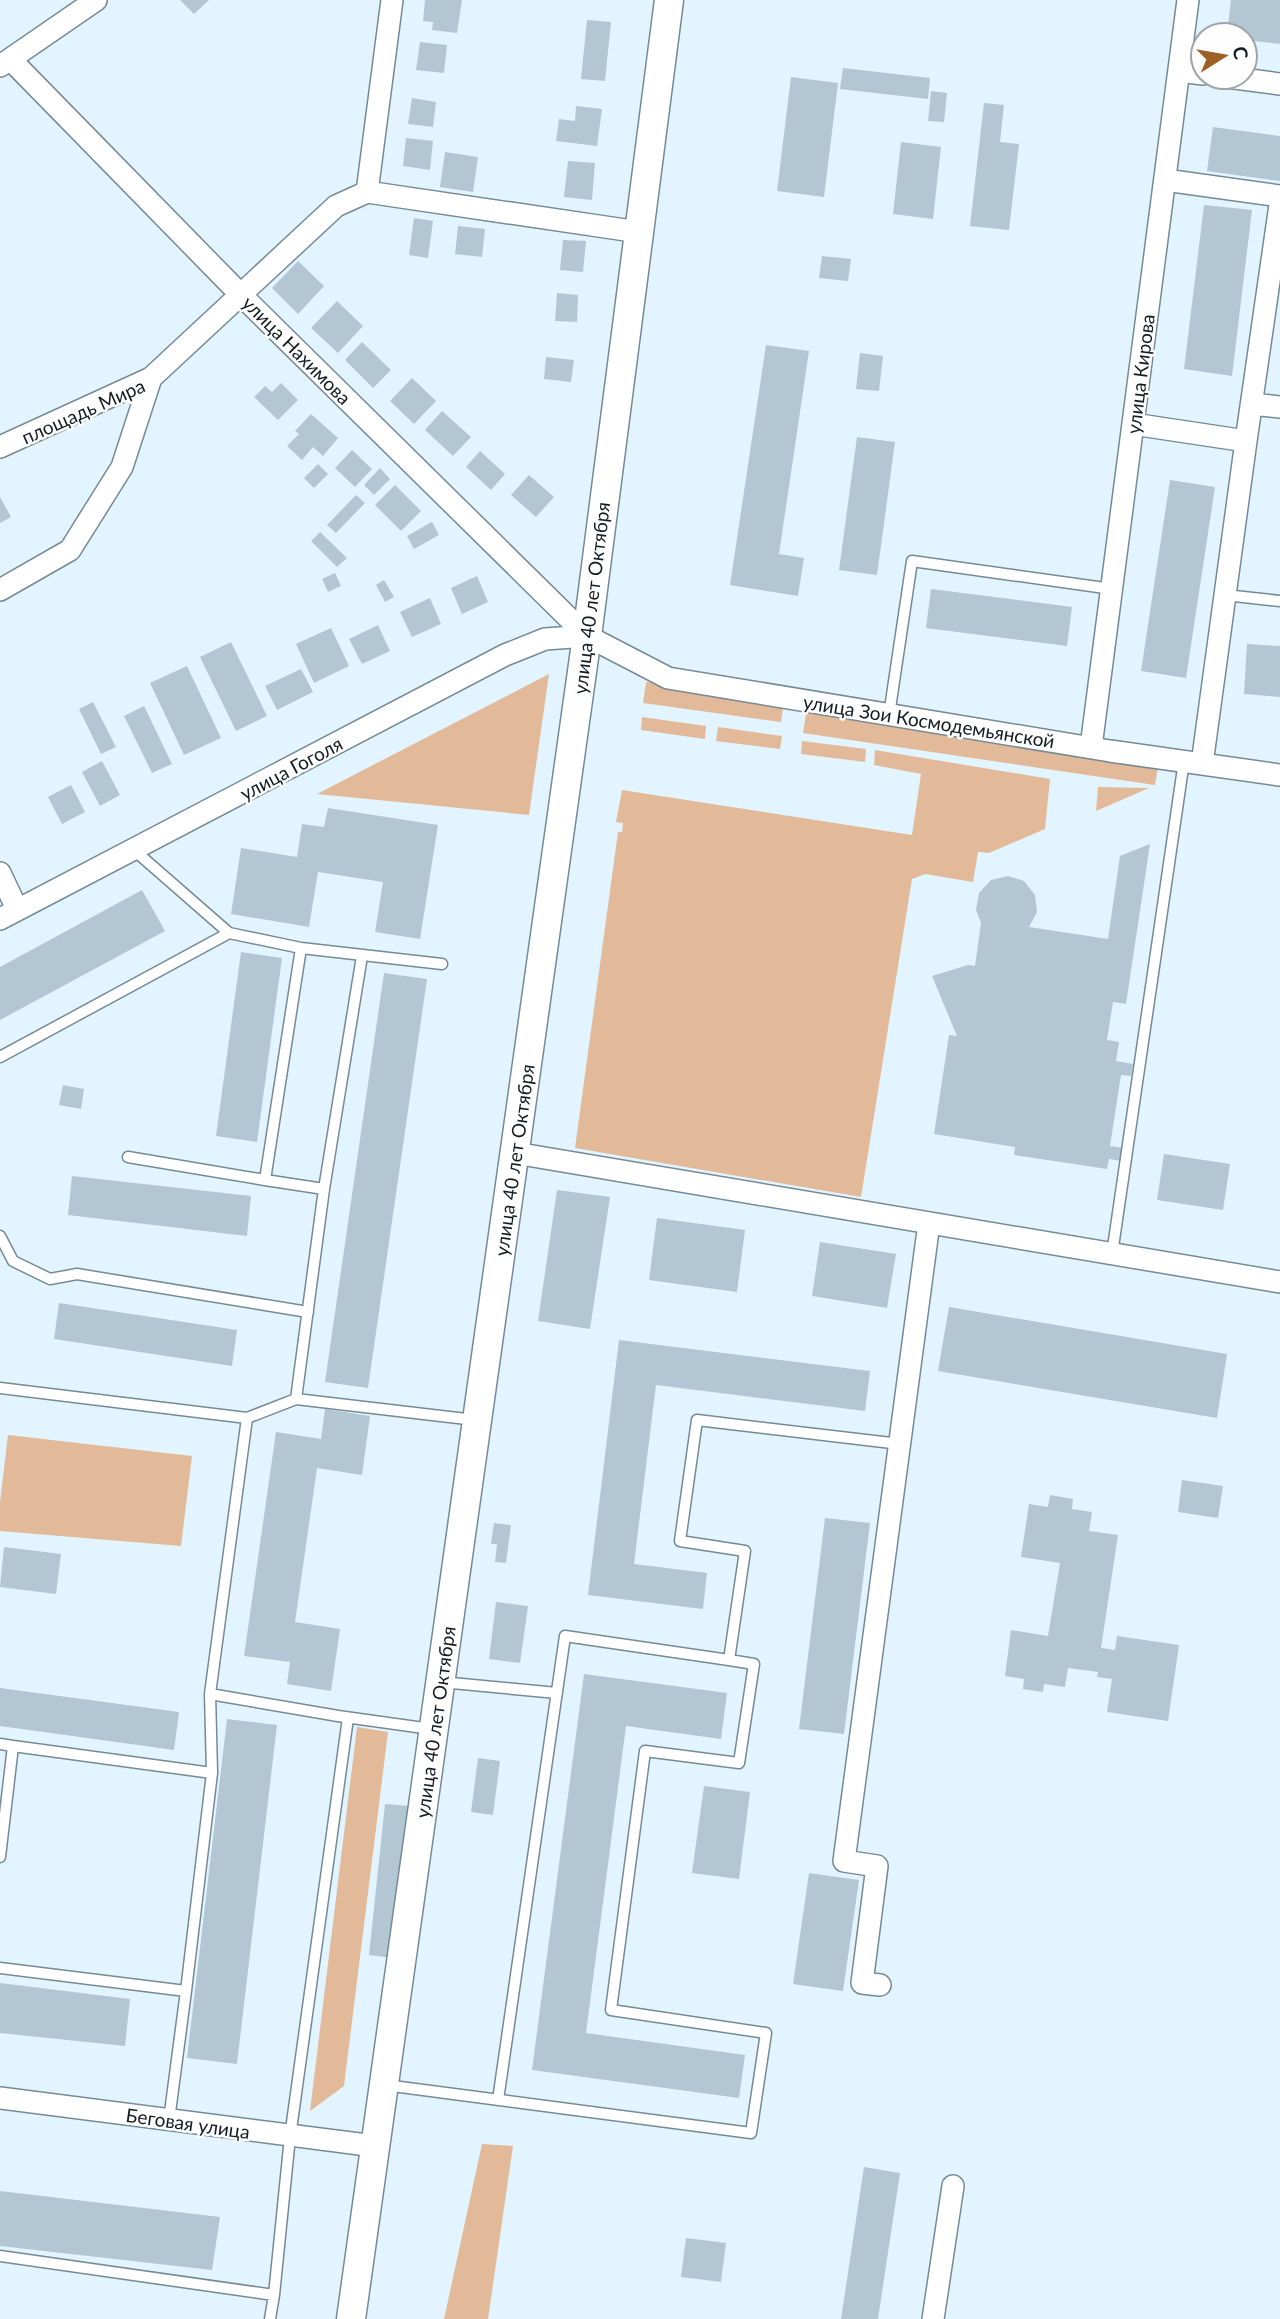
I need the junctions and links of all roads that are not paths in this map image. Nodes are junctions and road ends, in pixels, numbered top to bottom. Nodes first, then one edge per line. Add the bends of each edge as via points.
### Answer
1 (96, 0) edge
2 (391, 0) edge
3 (669, 0) edge
4 (1188, 0) edge
5 (5, 63) edge
6 (1180, 71) junction
7 (1189, 72) edge
8 (1259, 81) edge
9 (1280, 84) edge
10 (1165, 180) junction
11 (367, 192) junction
12 (1280, 196) edge
13 (1280, 205) edge
14 (639, 232) junction
15 (240, 293) junction
16 (151, 378) junction
17 (1252, 404) junction
18 (1280, 407) edge
19 (1133, 424) junction
20 (1247, 441) junction
21 (0, 447) edge
22 (1112, 589) junction
23 (0, 590) edge
24 (1226, 595) junction
25 (1280, 601) edge
26 (587, 636) junction
27 (889, 715) junction
28 (1091, 747) junction
29 (1193, 763) junction
30 (1280, 775) edge
31 (134, 850) junction
32 (0, 873) edge
33 (9, 914) edge
34 (229, 933) junction
35 (301, 948) junction
36 (362, 956) junction
37 (442, 964) dead end
38 (0, 1057) edge
39 (515, 1153) junction
40 (128, 1157) dead end
41 (265, 1180) junction
42 (324, 1189) junction
43 (929, 1223) junction
44 (0, 1236) edge
45 (1112, 1254) junction
46 (1280, 1282) edge
47 (308, 1312) junction
48 (0, 1388) edge
49 (296, 1399) junction
50 (247, 1418) junction
51 (477, 1420) junction
52 (900, 1444) junction
53 (729, 1660) junction
54 (440, 1682) junction
55 (556, 1693) junction
56 (210, 1694) junction
57 (348, 1718) junction
58 (434, 1730) junction
59 (0, 1744) edge
60 (13, 1746) junction
61 (212, 1773) junction
62 (0, 1857) edge
63 (0, 1968) edge
64 (880, 1985) dead end
65 (186, 1991) junction
66 (384, 2085) junction
67 (0, 2098) edge
68 (498, 2100) junction
69 (169, 2120) junction
70 (290, 2137) junction
71 (375, 2146) junction
72 (953, 2186) dead end
73 (0, 2256) edge
74 (274, 2295) junction
75 (270, 2319) edge
76 (351, 2319) edge
77 (933, 2319) edge

1 - 5 street
2 - 11 street
3 - 14 street, улица 40 лет Октября
4 - 6 street, улица Кирова
5 - 15 street, улица Нахимова
6 - 7 street
6 - 10 street, улица Кирова
8 - 9 street
10 - 12 street
10 - 19 street, улица Кирова
11 - 14 street
11 - 15 street via 336,206
13 - 17 street
14 - 26 street, улица 40 лет Октября
15 - 16 street
15 - 26 street, улица Нахимова
16 - 21 street, площадь Мира
16 - 23 street, площадь Мира via 122,467 70,550
17 - 18 street
17 - 20 street
19 - 20 street
19 - 22 street, улица Кирова
20 - 24 street
22 - 27 lane via 912,561
22 - 28 street, улица Кирова
24 - 25 lane
24 - 29 street
26 - 27 street, улица Зои Космодемьянской via 668,678
26 - 31 street, улица Гоголя via 545,639 505,655
26 - 39 street, улица 40 лет Октября
27 - 28 street, улица Зои Космодемьянской
28 - 29 street, улица Зои Космодемьянской
29 - 30 street, улица Зои Космодемьянской
29 - 45 lane
31 - 33 street, улица Гоголя
31 - 34 lane
32 - 33 street
34 - 35 lane
34 - 38 lane
35 - 36 lane
35 - 41 lane
36 - 37 lane
36 - 42 lane
39 - 43 street
39 - 51 street, улица 40 лет Октября
40 - 41 lane
41 - 42 lane
42 - 47 lane
43 - 45 street
43 - 52 street
44 - 47 lane via 13,1261 50,1279 76,1274
45 - 46 street
47 - 49 lane
48 - 50 lane
49 - 50 lane
49 - 51 lane
50 - 56 lane
51 - 54 street, улица 40 лет Октября
52 - 53 lane via 697,1420 680,1541 745,1551
52 - 64 street via 845,1861 877,1866 862,1983
53 - 55 lane via 565,1636
53 - 68 lane via 754,1664 740,1763 645,1751 611,2010 766,2034 751,2133
54 - 55 lane
54 - 58 street, улица 40 лет Октября
55 - 68 lane
56 - 57 lane
56 - 61 lane
57 - 58 lane
57 - 70 lane
58 - 66 street, улица 40 лет Октября
59 - 60 lane
60 - 61 lane
60 - 62 lane
61 - 65 lane
63 - 65 lane
65 - 69 lane
66 - 68 lane
66 - 71 street, улица 40 лет Октября
67 - 69 street, Беговая улица
69 - 70 street, Беговая улица
70 - 71 street, Беговая улица
70 - 74 lane
71 - 76 street, улица 40 лет Октября
72 - 77 street
73 - 74 lane
74 - 75 lane

